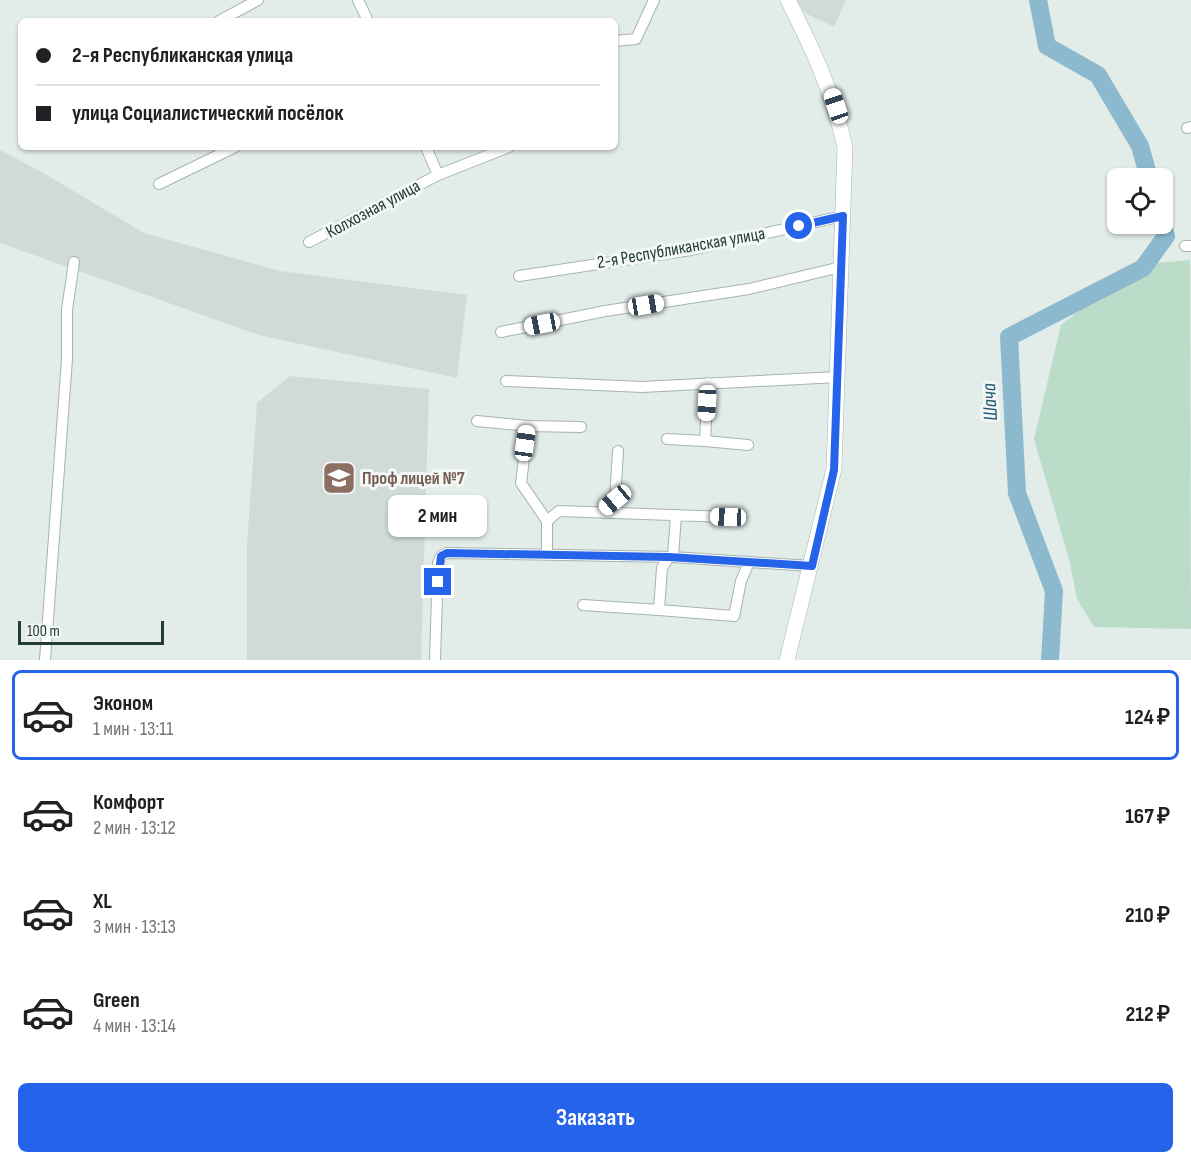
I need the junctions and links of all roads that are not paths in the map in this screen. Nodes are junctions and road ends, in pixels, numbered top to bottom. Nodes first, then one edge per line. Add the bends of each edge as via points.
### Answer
1 (258, 0) edge
2 (358, 0) edge
3 (654, 0) edge
4 (788, 0) edge
5 (225, 18) edge
6 (367, 18) edge
7 (618, 42) edge
8 (229, 150) edge
9 (427, 150) edge
10 (500, 150) edge
11 (438, 175) junction
12 (159, 184) dead end
13 (843, 216) junction
14 (309, 242) dead end
15 (74, 262) dead end
16 (841, 267) junction
17 (519, 276) dead end
18 (501, 332) dead end
19 (838, 377) junction
20 (506, 381) dead end
21 (708, 383) junction
22 (477, 421) dead end
23 (528, 426) junction
24 (581, 427) dead end
25 (667, 439) dead end
26 (705, 441) junction
27 (748, 445) dead end
28 (618, 451) dead end
29 (600, 512) junction
30 (676, 515) junction
31 (728, 517) dead end
32 (548, 521) junction
33 (547, 555) junction
34 (671, 557) junction
35 (749, 562) junction
36 (812, 566) junction
37 (583, 605) dead end
38 (658, 610) junction
39 (45, 660) edge
40 (435, 660) edge
41 (787, 660) edge

1 - 5 street
2 - 6 street
3 - 7 street via 636,39
4 - 13 street via 824,72 836,106 845,147
8 - 12 street
9 - 11 street
10 - 11 street, Колхозная улица
11 - 14 street, Колхозная улица
13 - 16 street
13 - 17 street, 2-я Республиканская улица via 691,250
15 - 39 street via 67,310 67,371
16 - 18 street via 749,289
16 - 19 street
19 - 21 street
19 - 36 street via 834,470
20 - 21 street via 642,387
21 - 26 street
22 - 23 street
23 - 24 street
23 - 32 street via 521,483
25 - 26 street
26 - 27 street
28 - 29 street via 615,500
29 - 30 street
29 - 32 street via 559,511
30 - 31 street
30 - 34 street
32 - 33 street
33 - 34 street
33 - 40 street via 441,556
34 - 35 street
34 - 38 street via 662,568
35 - 36 street
35 - 38 street via 734,616
36 - 41 street
37 - 38 street

